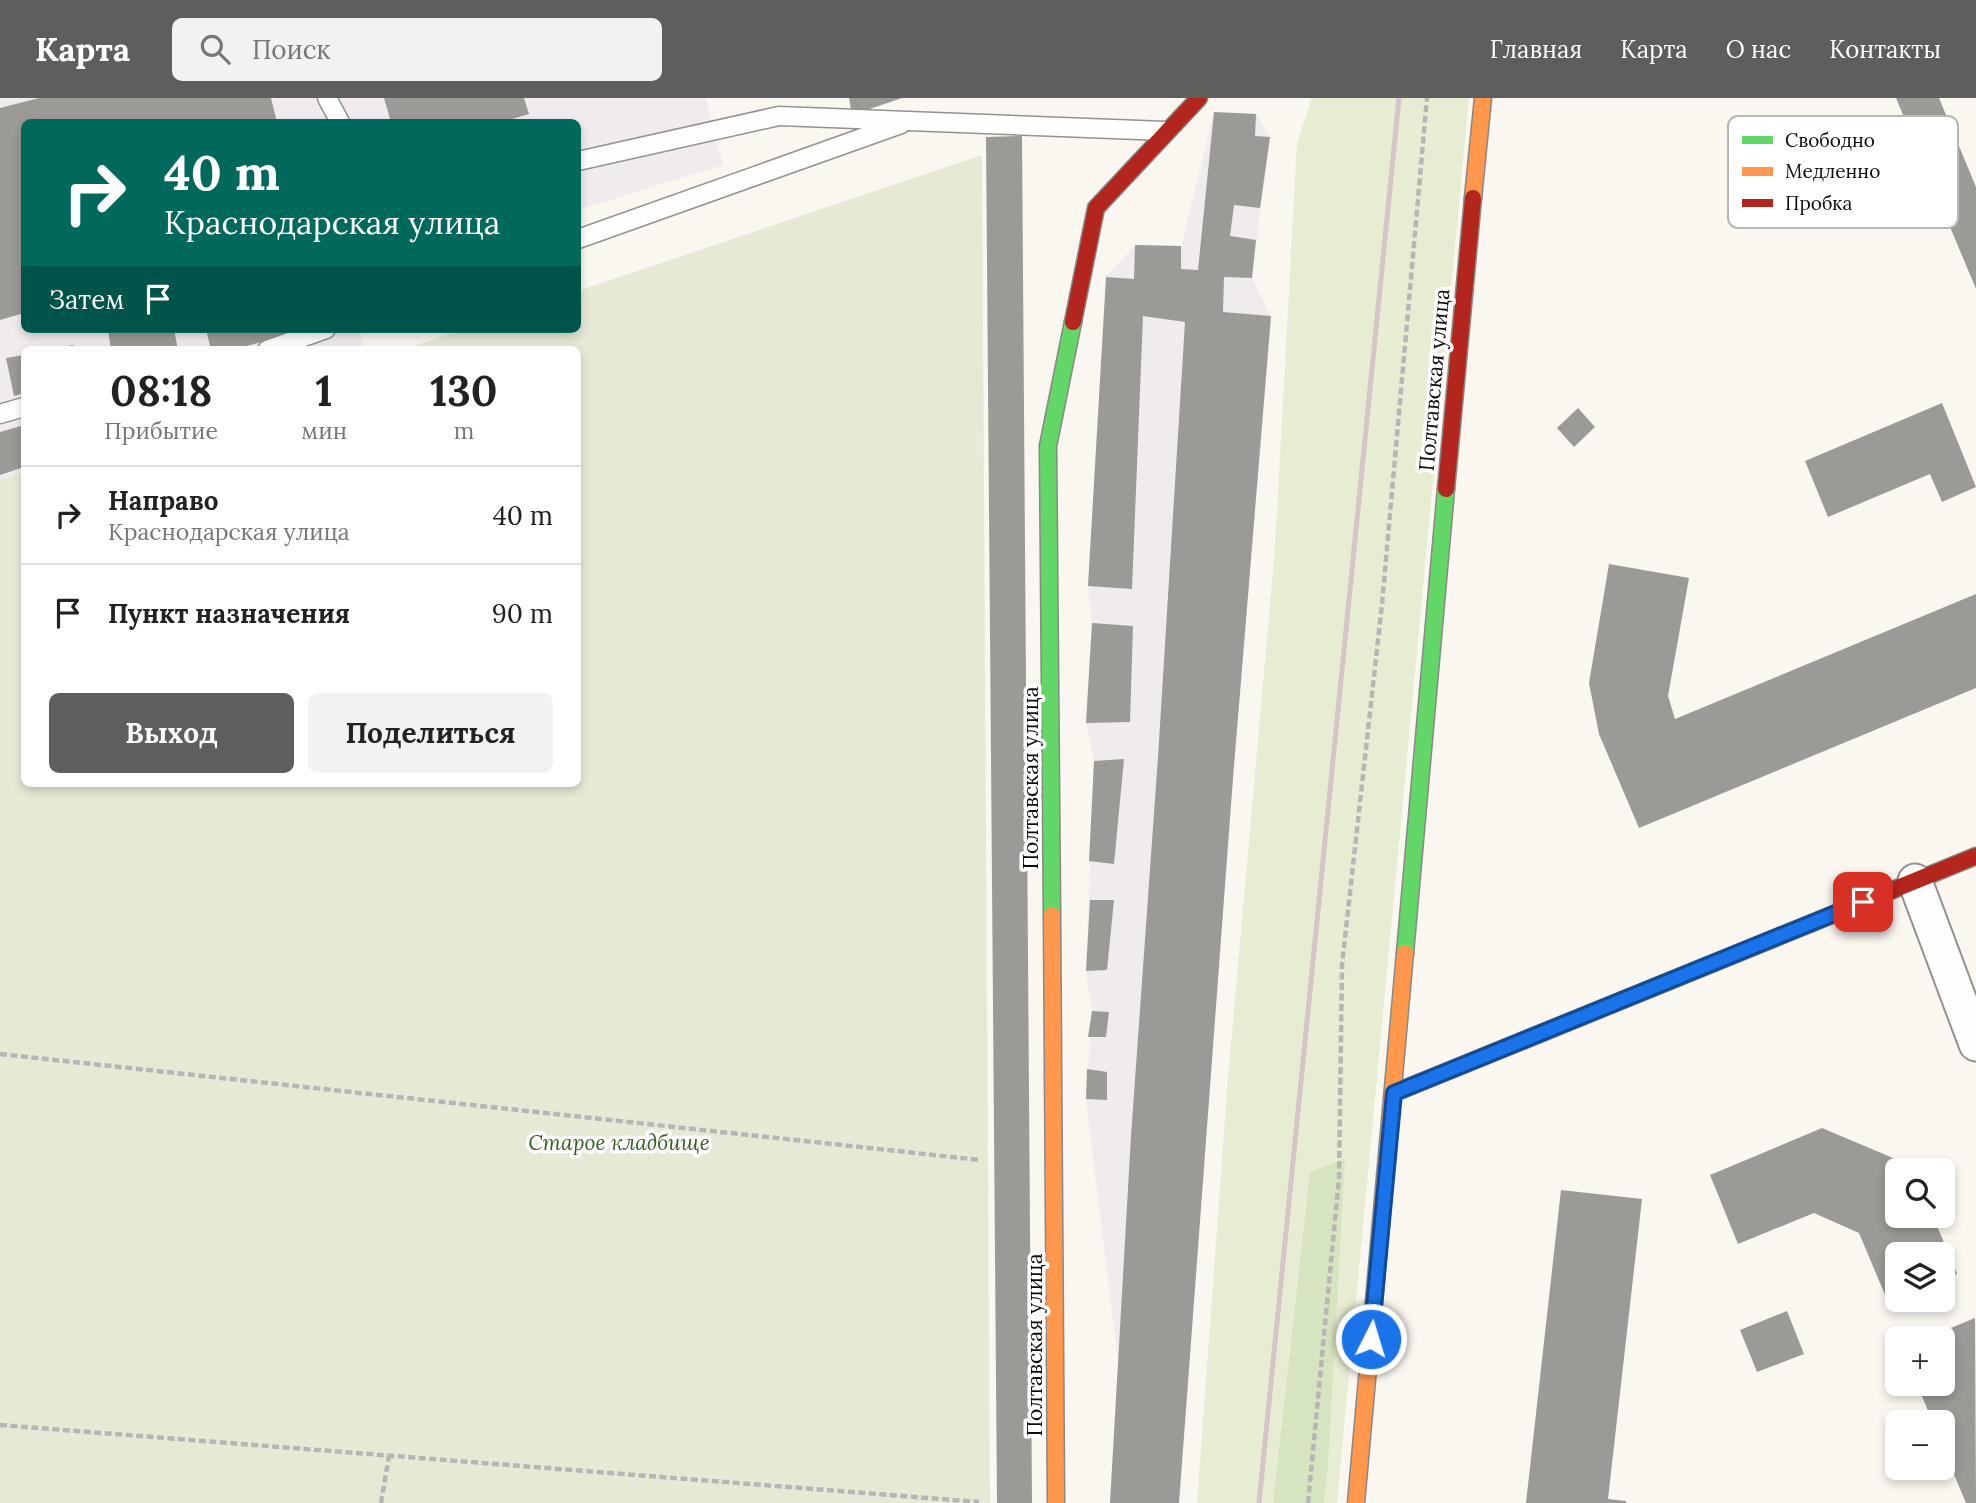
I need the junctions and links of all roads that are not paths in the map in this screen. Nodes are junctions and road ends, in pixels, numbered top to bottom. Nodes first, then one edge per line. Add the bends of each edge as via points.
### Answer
1 (327, 98) edge
2 (1199, 98) edge
3 (1483, 98) edge
4 (338, 119) edge
5 (910, 121) junction
6 (1168, 131) junction
7 (581, 160) edge
8 (581, 238) edge
9 (315, 333) edge
10 (278, 346) edge
11 (21, 408) edge
12 (0, 414) edge
13 (1976, 856) edge
14 (1915, 881) junction
15 (1976, 1044) edge
16 (1394, 1093) junction
17 (1056, 1503) edge
18 (1356, 1503) edge

1 - 4 lane
2 - 6 street, Полтавская улица
3 - 16 street, Полтавская улица via 1451,410
5 - 6 lane
5 - 7 lane via 779,116
5 - 8 lane
6 - 17 street, Полтавская улица via 1096,208 1048,446
9 - 10 lane
11 - 12 lane
13 - 14 street
14 - 15 street
14 - 16 street
16 - 18 street, Полтавская улица

